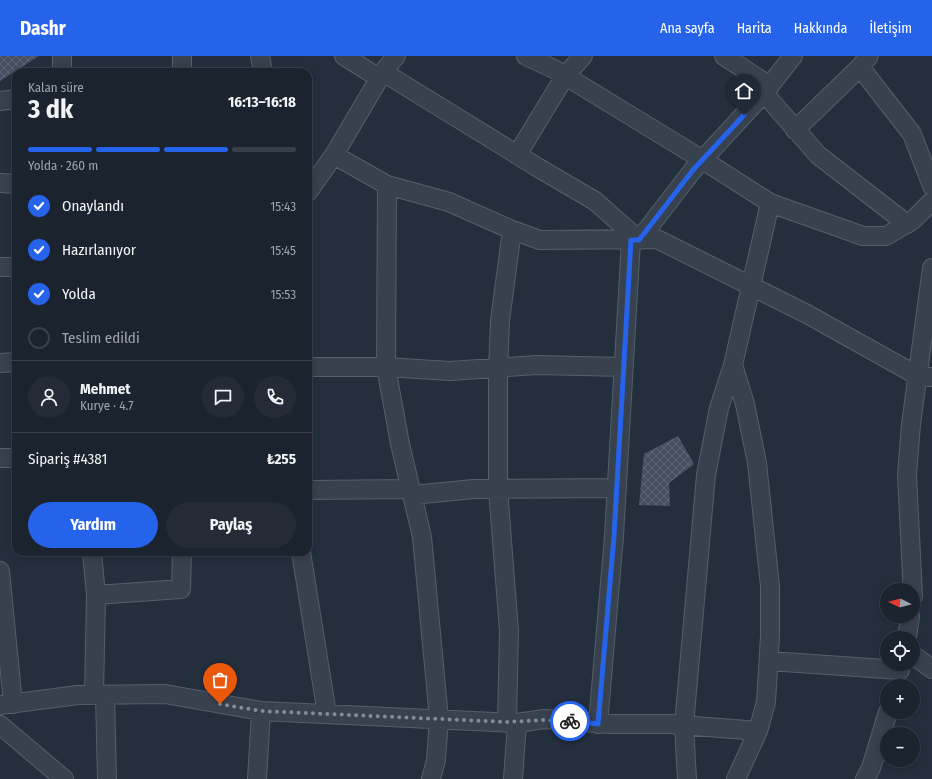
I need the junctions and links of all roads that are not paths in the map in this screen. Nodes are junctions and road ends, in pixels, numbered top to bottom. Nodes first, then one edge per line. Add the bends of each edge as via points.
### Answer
1 (62, 56) edge
2 (182, 56) edge
3 (260, 56) edge
4 (344, 56) edge
5 (396, 56) edge
6 (526, 56) edge
7 (583, 56) edge
8 (724, 56) edge
9 (792, 56) edge
10 (864, 61) edge
11 (62, 68) edge
12 (182, 68) edge
13 (262, 68) edge
14 (381, 75) junction
15 (565, 76) junction
16 (767, 89) junction
17 (12, 100) edge
18 (0, 101) edge
19 (796, 130) junction
20 (334, 155) junction
21 (517, 155) junction
22 (703, 160) junction
23 (0, 183) edge
24 (12, 184) edge
25 (387, 185) junction
26 (312, 186) edge
27 (932, 186) edge
28 (932, 201) edge
29 (770, 203) junction
30 (906, 224) junction
31 (512, 230) junction
32 (635, 240) junction
33 (0, 267) edge
34 (12, 267) edge
35 (932, 268) edge
36 (751, 286) junction
37 (0, 362) edge
38 (12, 362) edge
39 (733, 365) junction
40 (312, 367) edge
41 (386, 367) junction
42 (498, 368) junction
43 (624, 368) junction
44 (925, 376) edge
45 (0, 458) edge
46 (12, 458) edge
47 (617, 488) junction
48 (498, 489) junction
49 (312, 490) edge
50 (411, 492) junction
51 (92, 556) edge
52 (182, 556) edge
53 (302, 556) edge
54 (0, 571) edge
55 (912, 583) edge
56 (96, 595) junction
57 (920, 660) edge
58 (769, 661) junction
59 (932, 669) edge
60 (899, 673) edge
61 (99, 695) junction
62 (7, 704) edge
63 (261, 711) junction
64 (327, 714) junction
65 (439, 719) junction
66 (886, 719) edge
67 (512, 723) junction
68 (598, 724) junction
69 (0, 725) edge
70 (684, 725) junction
71 (758, 731) junction
72 (54, 776) edge
73 (107, 779) edge
74 (257, 779) edge
75 (431, 779) edge
76 (513, 779) edge
77 (687, 779) edge
78 (736, 779) edge
79 (865, 779) edge

1 - 11 street
2 - 12 street
3 - 13 street
4 - 14 street
5 - 14 street
6 - 15 street
7 - 15 street
8 - 16 street
9 - 16 street
10 - 19 street
10 - 27 street via 912,134
14 - 20 street
14 - 21 street
15 - 21 street
15 - 22 street
16 - 19 street
16 - 22 street
17 - 18 street
19 - 30 street via 818,155
20 - 25 street
20 - 26 street
21 - 32 street via 596,201
22 - 29 street
22 - 32 street
23 - 24 street
25 - 31 street via 449,202
25 - 41 street
28 - 30 street
29 - 30 street via 863,236 886,236
29 - 36 street
31 - 32 street via 540,240
31 - 42 street via 500,321
32 - 36 street via 657,240
32 - 43 street
33 - 34 street
35 - 44 street
36 - 39 street
36 - 44 street
37 - 38 street
39 - 58 street via 758,463 770,586
39 - 70 street via 719,408 706,476
40 - 41 street
41 - 42 street via 450,371
41 - 50 street
42 - 43 street
42 - 48 street
43 - 47 street
44 - 55 street via 911,424 907,475
45 - 46 street
47 - 48 street
47 - 68 street
48 - 50 street
48 - 67 street via 509,631
49 - 50 street
50 - 65 street via 422,536
51 - 56 street
52 - 56 street via 181,589
53 - 64 street
54 - 62 street
56 - 61 street
57 - 59 street
58 - 60 street
58 - 71 street via 766,702
61 - 62 street
61 - 63 street via 165,694
61 - 73 street
63 - 64 street
63 - 74 street
64 - 65 street
65 - 67 street
65 - 75 street via 436,760
66 - 79 street via 871,768
67 - 68 street via 544,720
67 - 76 street
68 - 70 street
69 - 72 street
70 - 71 street
70 - 77 street
71 - 78 street

